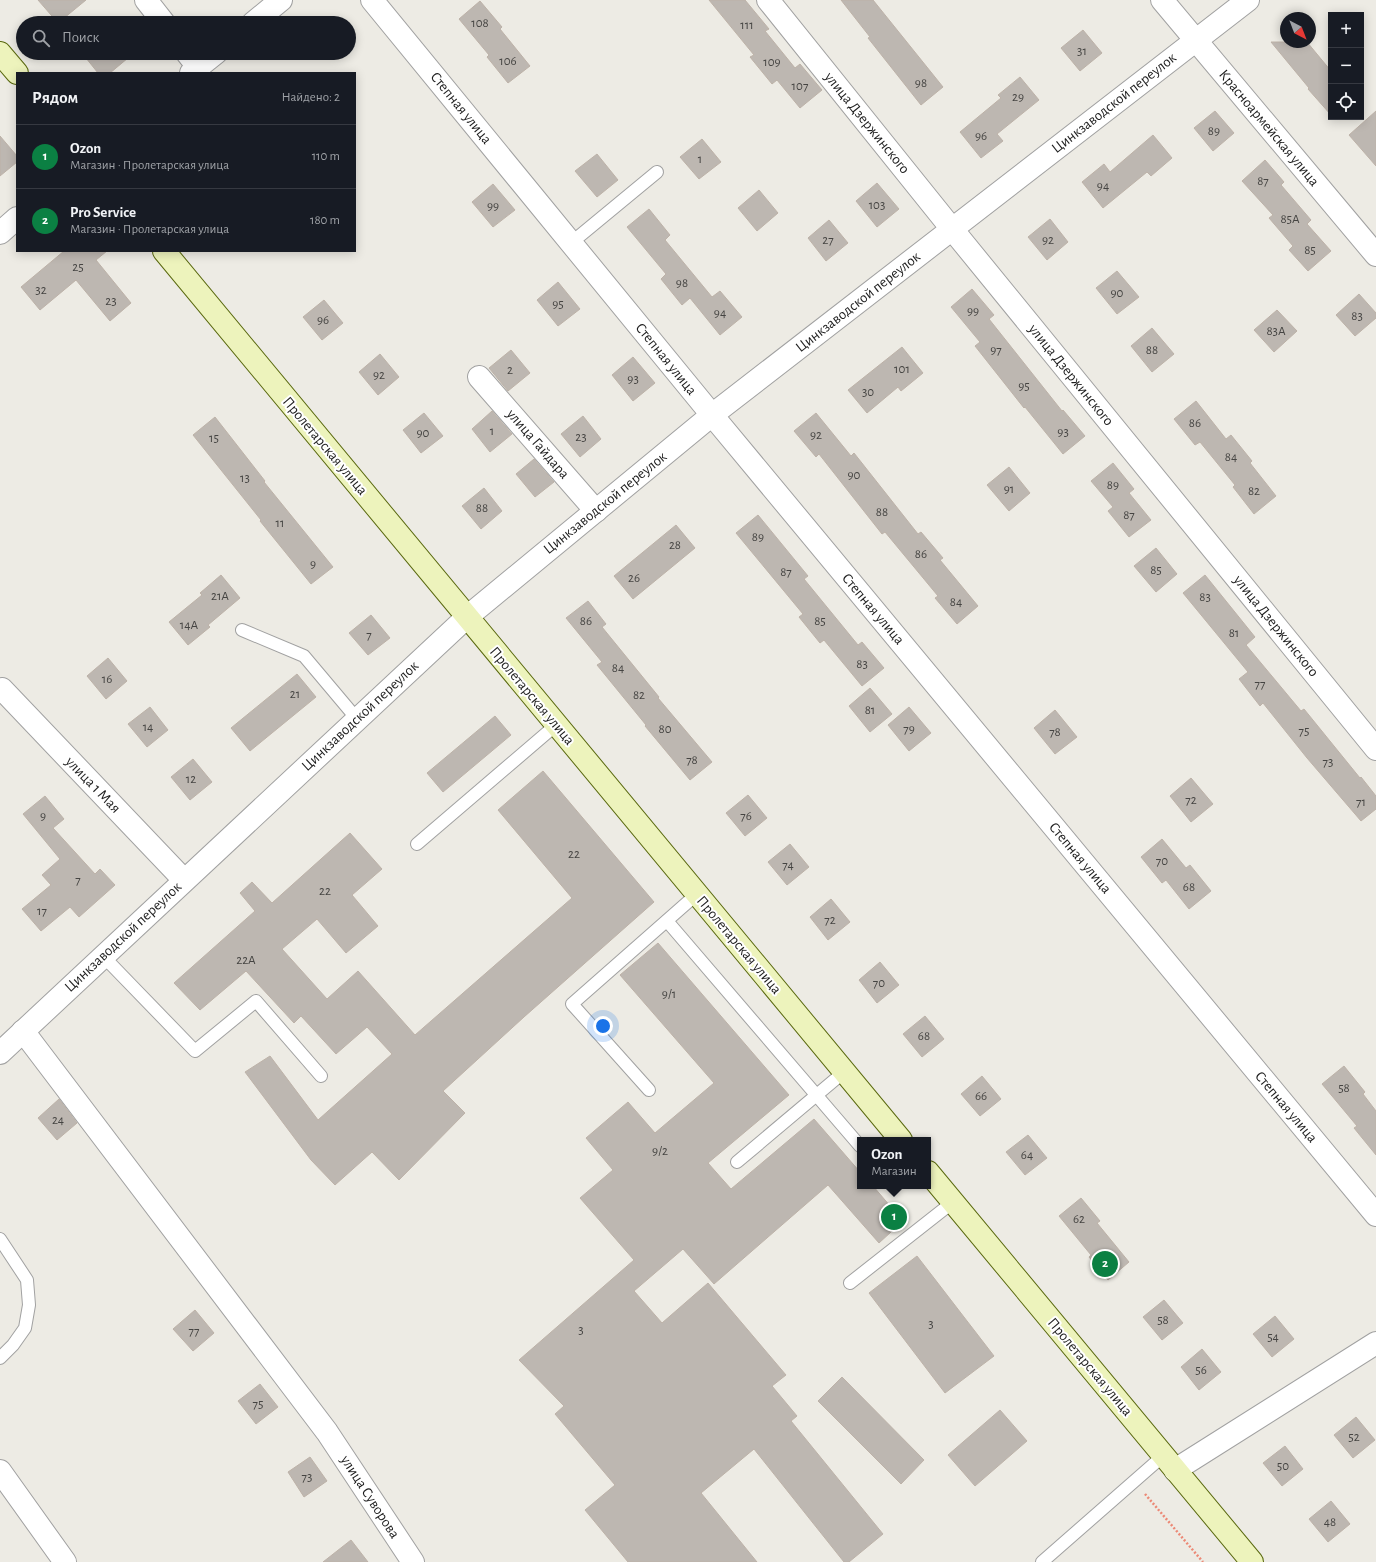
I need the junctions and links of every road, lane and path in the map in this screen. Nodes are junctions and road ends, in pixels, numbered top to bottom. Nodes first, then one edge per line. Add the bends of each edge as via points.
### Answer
1 (146, 0) edge
2 (281, 0) edge
3 (372, 0) edge
4 (768, 0) edge
5 (1162, 0) edge
6 (1248, 0) edge
7 (159, 16) edge
8 (262, 16) edge
9 (1195, 40) junction
10 (0, 53) edge
11 (16, 73) edge
12 (657, 172) dead end
13 (16, 219) edge
14 (952, 229) junction
15 (0, 233) edge
16 (571, 243) junction
17 (165, 252) edge
18 (1376, 255) edge
19 (479, 377) dead end
20 (712, 415) junction
21 (596, 511) junction
22 (467, 617) junction
23 (242, 630) dead end
24 (2, 689) dead end
25 (357, 719) junction
26 (556, 725) junction
27 (1376, 749) edge
28 (417, 844) dead end
29 (184, 880) junction
30 (697, 894) junction
31 (667, 921) junction
32 (103, 956) junction
33 (23, 1031) junction
34 (1, 1049) edge
35 (844, 1072) junction
36 (322, 1076) dead end
37 (649, 1090) dead end
38 (816, 1095) junction
39 (898, 1137) edge
40 (857, 1143) edge
41 (737, 1162) dead end
42 (931, 1176) edge
43 (953, 1202) junction
44 (1376, 1215) edge
45 (0, 1239) edge
46 (850, 1283) dead end
47 (1376, 1343) edge
48 (0, 1358) edge
49 (1169, 1463) junction
50 (0, 1471) edge
51 (1134, 1482) junction
52 (412, 1561) edge
53 (65, 1562) edge
54 (1042, 1562) edge
55 (1203, 1562) edge
56 (1252, 1562) edge

1 - 7 street
2 - 8 street
3 - 16 street, Степная улица
4 - 14 street, улица Дзержинского
5 - 9 street, Красноармейская улица
6 - 9 street, Цинкзаводской переулок
9 - 14 street, Цинкзаводской переулок
9 - 18 street, Красноармейская улица
10 - 11 main road
12 - 16 lane
13 - 15 street
14 - 20 street, Цинкзаводской переулок
14 - 27 street, улица Дзержинского
16 - 20 street, Степная улица
17 - 22 main road, Пролетарская улица
19 - 21 street, улица Гайдара
20 - 21 street, Цинкзаводской переулок
20 - 44 street, Степная улица
21 - 22 street, Цинкзаводской переулок
22 - 25 street, Цинкзаводской переулок
22 - 26 main road, Пролетарская улица
23 - 25 lane via 304,656
24 - 29 street, улица 1 Мая
25 - 29 street, Цинкзаводской переулок
26 - 28 lane
26 - 30 main road, Пролетарская улица
29 - 32 street, Цинкзаводской переулок
30 - 31 lane
30 - 35 main road, Пролетарская улица
31 - 37 lane via 572,1004
31 - 38 lane
32 - 33 street, Цинкзаводской переулок
32 - 36 lane via 195,1051 256,1001
33 - 34 street, Цинкзаводской переулок
33 - 52 street, улица Суворова via 327,1432
35 - 38 lane
35 - 39 main road, Пролетарская улица
38 - 40 lane
38 - 41 lane
42 - 43 main road, Пролетарская улица
43 - 46 lane
43 - 49 main road, Пролетарская улица
45 - 48 lane via 27,1280 29,1305 25,1328
47 - 49 street
49 - 51 lane
49 - 56 main road, Пролетарская улица
50 - 53 street
51 - 54 lane
51 - 55 path

